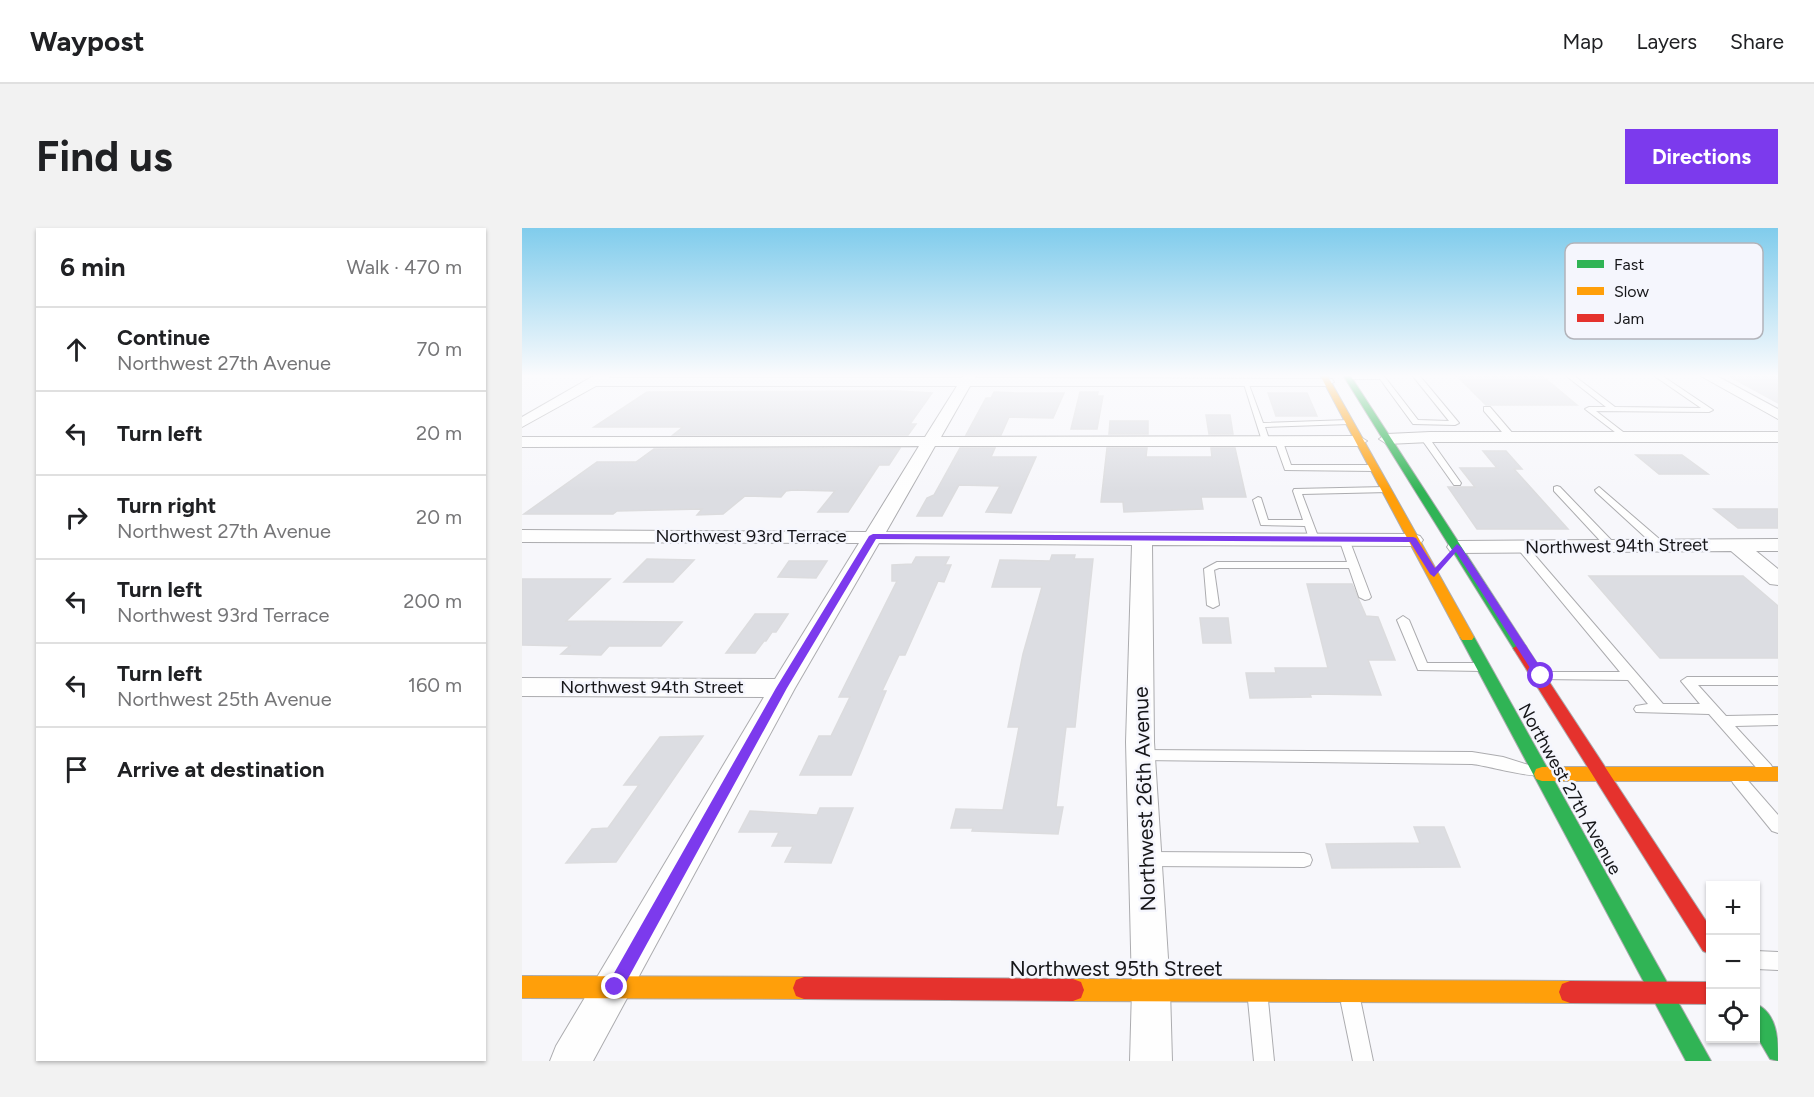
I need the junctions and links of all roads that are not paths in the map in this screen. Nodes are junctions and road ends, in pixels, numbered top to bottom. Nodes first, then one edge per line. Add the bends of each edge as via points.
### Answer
1 (538, 414) edge
2 (947, 414) edge
3 (1256, 414) edge
4 (1344, 414) edge
5 (1362, 414) edge
6 (1372, 414) edge
7 (1410, 414) edge
8 (1447, 414) edge
9 (1491, 414) edge
10 (1595, 414) edge
11 (1349, 422) junction
12 (522, 423) edge
13 (1260, 425) junction
14 (1511, 436) junction
15 (1424, 437) junction
16 (1624, 437) junction
17 (1778, 437) edge
18 (1388, 439) junction
19 (1359, 441) junction
20 (522, 442) edge
21 (930, 442) junction
22 (1272, 442) junction
23 (1374, 468) junction
24 (1457, 483) dead end
25 (1557, 489) dead end
26 (1386, 490) junction
27 (1599, 490) dead end
28 (1258, 500) dead end
29 (1312, 531) junction
30 (1422, 533) junction
31 (522, 536) edge
32 (873, 536) junction
33 (1142, 538) junction
34 (1344, 539) junction
35 (1610, 545) junction
36 (1660, 545) junction
37 (1737, 545) junction
38 (1778, 545) edge
39 (1522, 547) junction
40 (1445, 561) junction
41 (1353, 565) junction
42 (1778, 579) edge
43 (1365, 597) dead end
44 (1213, 605) dead end
45 (1403, 620) dead end
46 (1483, 667) junction
47 (1541, 676) junction
48 (1632, 676) junction
49 (1778, 681) edge
50 (522, 687) edge
51 (782, 688) junction
52 (1641, 709) dead end
53 (1659, 709) junction
54 (1712, 709) junction
55 (1778, 720) edge
56 (1723, 721) junction
57 (1140, 755) junction
58 (1542, 774) junction
59 (1603, 774) junction
60 (1734, 774) junction
61 (1774, 774) edge
62 (1778, 826) edge
63 (1145, 860) junction
64 (1304, 860) dead end
65 (1706, 938) edge
66 (1760, 960) edge
67 (1778, 961) edge
68 (522, 987) edge
69 (615, 987) junction
70 (1151, 989) junction
71 (1257, 990) junction
72 (1349, 991) junction
73 (1706, 993) edge
74 (1662, 994) junction
75 (1760, 1023) edge
76 (1778, 1051) edge
77 (571, 1061) edge
78 (1151, 1061) edge
79 (1264, 1061) edge
80 (1363, 1061) edge
81 (1699, 1061) edge

1 - 12 street
2 - 21 street
3 - 13 lane
4 - 11 main road, Northwest 27th Avenue
5 - 18 main road via 1370,428
6 - 18 main road, Northwest 27th Avenue
7 - 8 lane via 1416,422 1455,423
9 - 14 lane
10 - 16 lane
11 - 13 lane
11 - 19 main road, Northwest 27th Avenue
13 - 22 lane
14 - 15 street
14 - 16 street
15 - 18 street
15 - 24 lane
16 - 17 street
18 - 40 main road, Northwest 27th Avenue
19 - 22 street
19 - 23 main road, Northwest 27th Avenue
20 - 21 street
21 - 22 street
21 - 32 street
22 - 23 lane via 1288,468
23 - 26 main road, Northwest 27th Avenue
23 - 30 main road via 1391,476
25 - 35 lane
26 - 29 lane via 1297,491
26 - 30 main road, Northwest 27th Avenue
27 - 36 lane
28 - 29 lane via 1264,523
29 - 33 street, Northwest 93rd Terrace
29 - 34 street, Northwest 93rd Terrace
30 - 34 street, Northwest 93rd Terrace
30 - 40 main road, Northwest 27th Avenue
30 - 40 main road
31 - 32 street, Northwest 93rd Terrace
32 - 33 street, Northwest 93rd Terrace
32 - 51 street
33 - 57 street, Northwest 26th Avenue
34 - 41 lane
35 - 36 street, Northwest 94th Street
35 - 39 street, Northwest 94th Street
36 - 37 street, Northwest 94th Street
37 - 38 street, Northwest 94th Street
37 - 42 street
39 - 40 street, Northwest 94th Street
39 - 48 lane
40 - 46 main road, Northwest 27th Avenue
40 - 47 main road, Northwest 27th Avenue
41 - 43 lane
41 - 44 lane via 1216,566 1209,569
45 - 46 lane via 1422,667
46 - 58 main road, Northwest 27th Avenue
47 - 48 lane
47 - 59 main road, Northwest 27th Avenue
48 - 53 lane
49 - 54 lane via 1687,681
50 - 51 street, Northwest 94th Street
51 - 69 street
52 - 53 lane
53 - 54 lane
54 - 56 lane
55 - 56 lane
56 - 61 lane
57 - 58 lane via 1472,758
57 - 63 street, Northwest 26th Avenue
58 - 59 main road
58 - 74 main road, Northwest 27th Avenue
59 - 60 main road
59 - 65 main road, Northwest 27th Avenue
60 - 61 main road
60 - 62 lane
63 - 64 lane
63 - 70 street, Northwest 26th Avenue
66 - 67 lane
68 - 69 main road, Northwest 95th Street
69 - 70 main road, Northwest 95th Street
69 - 77 street
70 - 71 main road, Northwest 95th Street
70 - 78 street, Northwest 26th Avenue
71 - 72 main road, Northwest 95th Street
71 - 79 lane
72 - 74 main road, Northwest 95th Street
72 - 80 lane
73 - 74 main road, Northwest 95th Street
74 - 81 main road, Northwest 27th Avenue
75 - 76 main road

